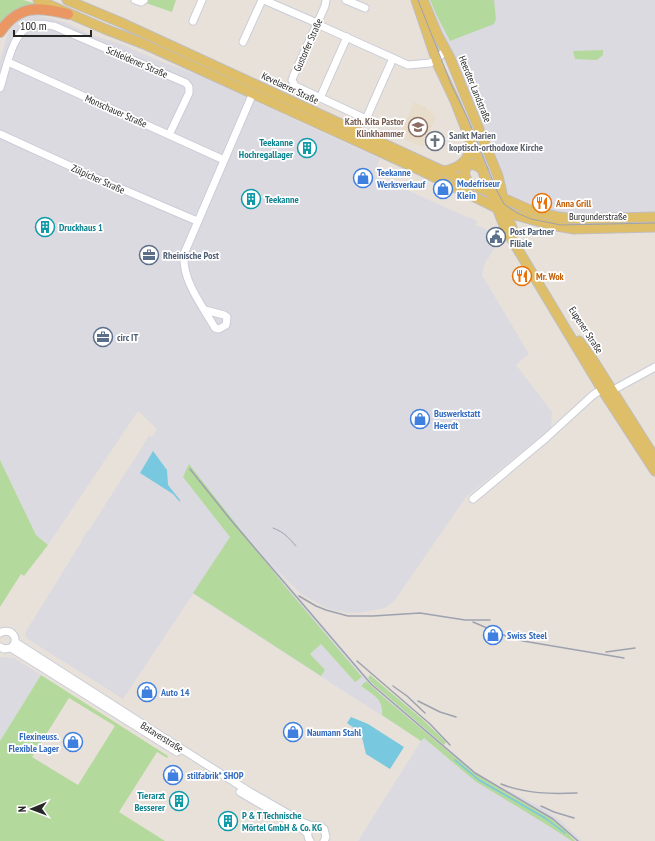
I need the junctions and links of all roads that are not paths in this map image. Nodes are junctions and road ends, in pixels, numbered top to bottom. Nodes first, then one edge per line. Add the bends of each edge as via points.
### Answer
1 (38, 0) edge
2 (67, 0) edge
3 (135, 0) edge
4 (144, 0) edge
5 (202, 0) edge
6 (263, 0) edge
7 (326, 0) edge
8 (346, 0) edge
9 (416, 0) edge
10 (423, 0) edge
11 (364, 8) dead end
12 (68, 14) junction
13 (194, 20) dead end
14 (317, 24) junction
15 (0, 32) edge
16 (347, 37) junction
17 (243, 42) dead end
18 (446, 50) junction
19 (393, 58) junction
20 (436, 60) junction
21 (8, 62) junction
22 (0, 88) edge
23 (253, 93) junction
24 (320, 98) junction
25 (0, 134) edge
26 (468, 134) junction
27 (169, 135) junction
28 (224, 160) junction
29 (443, 171) junction
30 (483, 171) junction
31 (500, 182) junction
32 (469, 183) junction
33 (491, 193) junction
34 (503, 198) junction
35 (514, 203) junction
36 (496, 208) junction
37 (506, 211) junction
38 (655, 217) edge
39 (531, 220) junction
40 (197, 221) junction
41 (655, 227) edge
42 (516, 238) junction
43 (205, 310) dead end
44 (655, 367) edge
45 (607, 390) junction
46 (655, 458) edge
47 (655, 471) edge
48 (472, 499) dead end
49 (0, 632) edge
50 (13, 645) junction
51 (0, 647) edge
52 (312, 826) junction
53 (307, 833) junction
54 (310, 841) edge
55 (325, 841) edge

1 - 12 main road, Kevelaerer Straße
2 - 29 main road, Kevelaerer Straße
3 - 4 street
5 - 13 street
6 - 14 street
6 - 17 street
7 - 14 street, Gustorfer Straße
8 - 11 street
9 - 20 main road
10 - 18 main road, Heerdter Landstraße
12 - 15 highway via 38,8 24,11 8,21
12 - 23 main road, Kevelaerer Straße via 144,44
14 - 16 street
14 - 24 street, Gustorfer Straße via 292,80 295,86
16 - 19 street
16 - 24 street
18 - 20 street
18 - 31 main road, Heerdter Landstraße
19 - 20 street via 411,65 427,64
19 - 24 street via 366,119
20 - 26 main road
21 - 22 street
21 - 27 street, Monschauer Straße
21 - 27 street, Schleidener Straße via 15,40 32,25 42,24 54,26 186,83 189,93
23 - 28 street
23 - 36 main road, Kevelaerer Straße
25 - 40 street, Zülpicher Straße
26 - 29 main road via 470,150 465,160 457,167
26 - 30 main road
27 - 28 street, Monschauer Straße
28 - 40 street
29 - 32 main road, Kevelaerer Straße
30 - 32 main road via 472,164 467,167 464,173
30 - 33 main road
31 - 34 main road, Heerdter Landstraße
31 - 35 main road
32 - 33 main road, Kevelaerer Straße
33 - 34 main road, Kevelaerer Straße
33 - 36 main road
34 - 35 main road, Burgunderstraße
34 - 37 main road, Heerdter Landstraße
35 - 38 main road, Burgunderstraße via 566,218
36 - 37 main road, Burgunderstraße
36 - 45 main road, Eupener Straße via 515,246
37 - 39 main road, Burgunderstraße
37 - 42 main road, Eupener Straße
39 - 41 main road, Burgunderstraße via 574,229
39 - 42 main road via 520,222 516,228
40 - 43 street via 183,261 188,280
42 - 45 main road, Eupener Straße via 591,357
44 - 45 street via 616,389
45 - 46 main road, Eupener Straße
45 - 47 main road, Eupener Straße via 636,444
45 - 48 street via 593,395
49 - 50 street, Bataverstraße via 12,632 15,638
50 - 51 street, Bataverstraße via 4,649
50 - 52 street, Bataverstraße via 250,792
50 - 53 street, Bataverstraße via 134,726
52 - 53 street
52 - 55 street, Bataverstraße via 319,825 324,829
53 - 54 street

